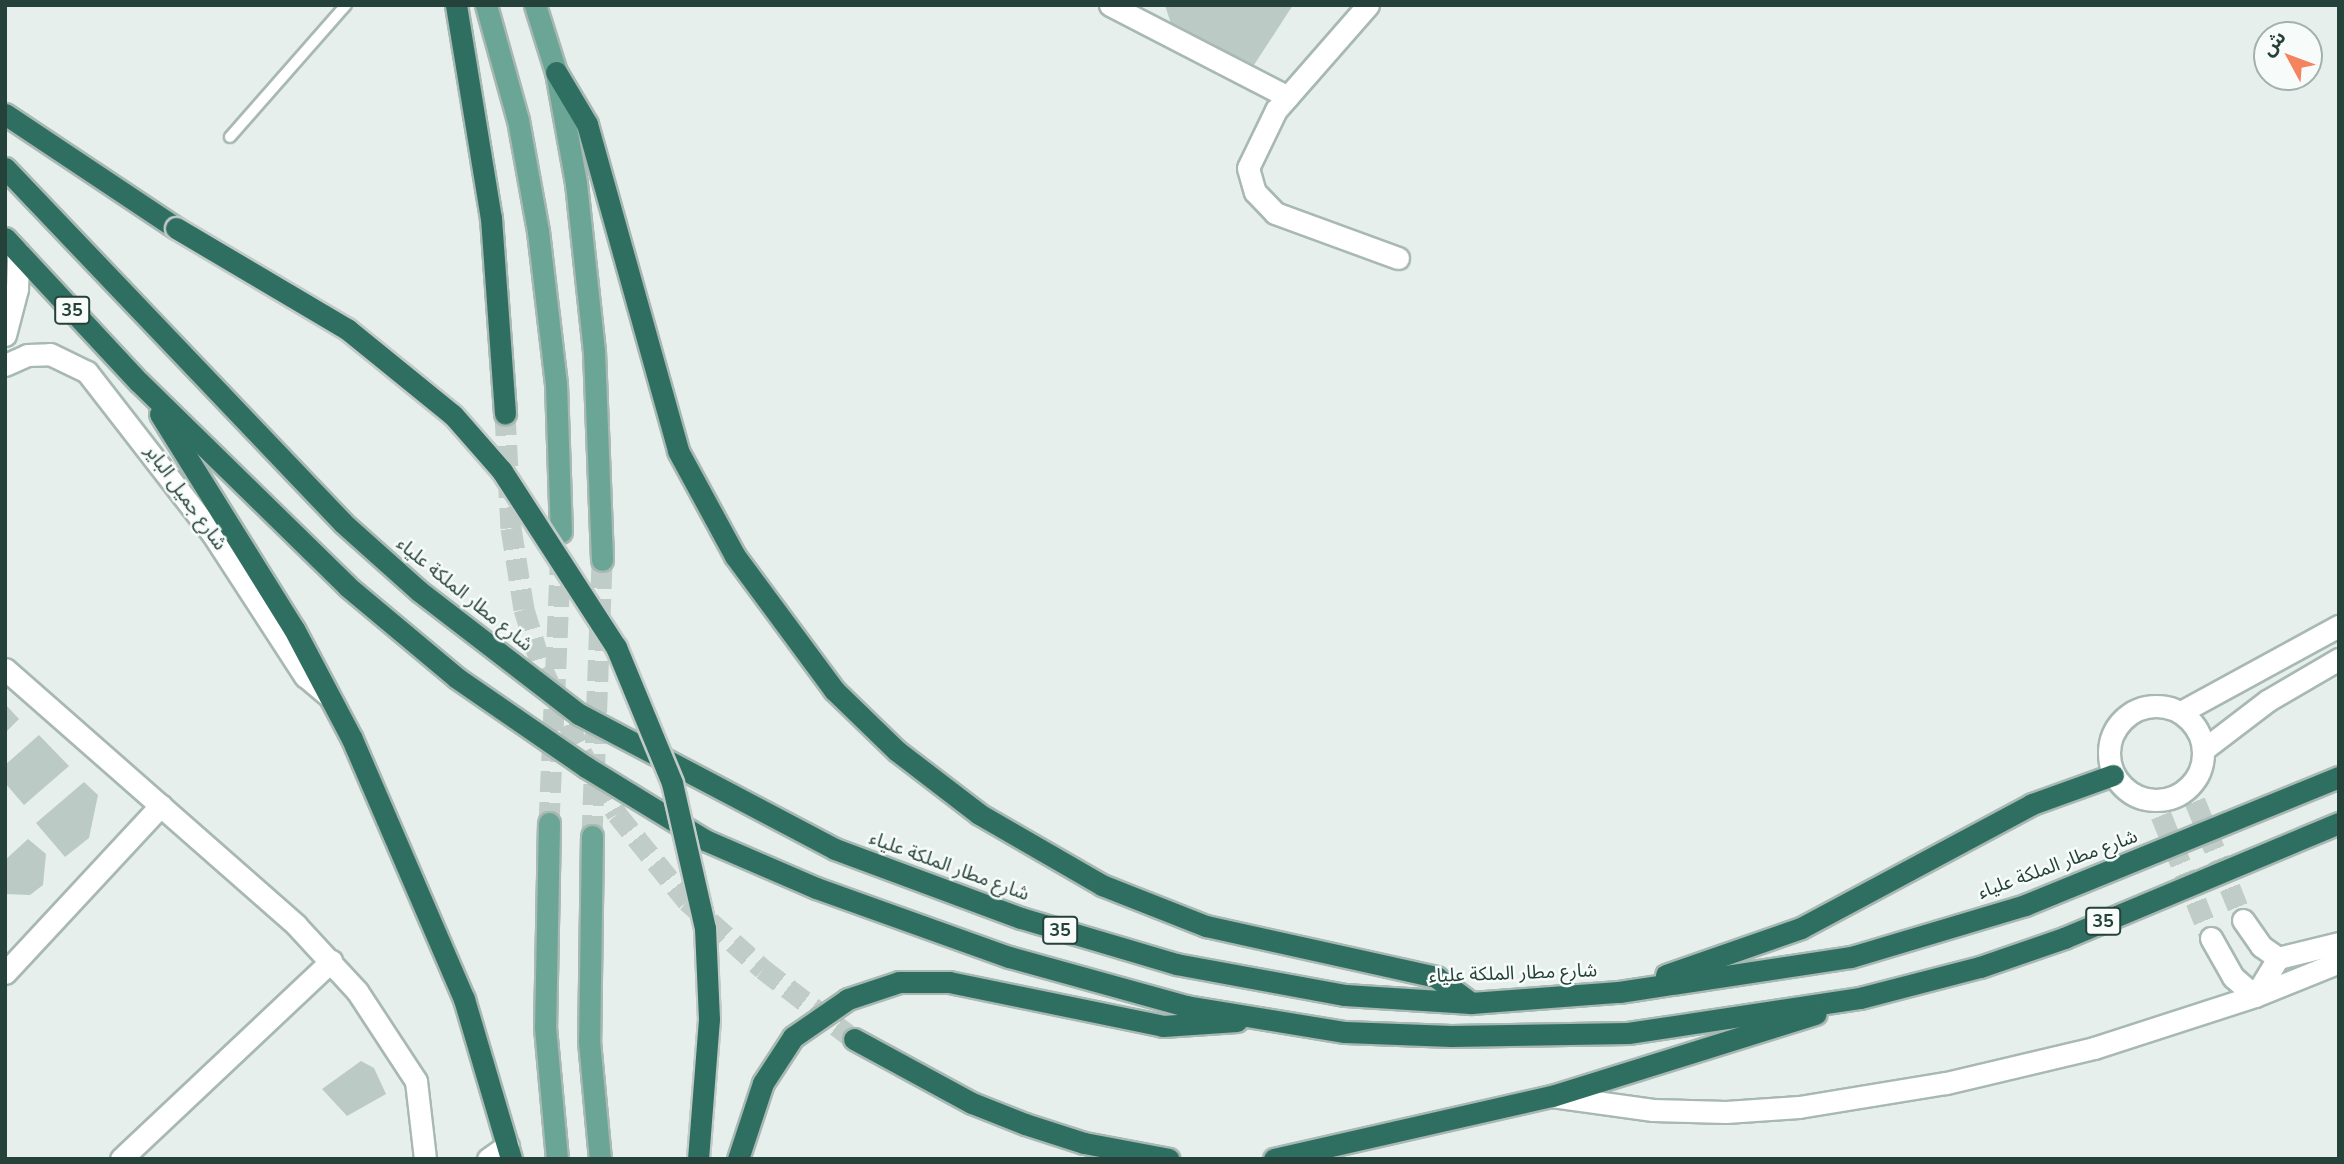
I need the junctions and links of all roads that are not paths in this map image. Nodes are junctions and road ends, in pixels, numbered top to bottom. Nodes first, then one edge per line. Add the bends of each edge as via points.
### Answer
1 (346, 5) edge
2 (456, 5) edge
3 (486, 5) edge
4 (535, 5) edge
5 (1110, 5) edge
6 (1368, 5) edge
7 (556, 72) junction
8 (1288, 97) junction
9 (5, 114) edge
10 (230, 137) dead end
11 (5, 168) edge
12 (12, 245) edge
13 (1398, 258) dead end
14 (5, 335) edge
15 (5, 365) edge
16 (139, 382) junction
17 (505, 414) tunnel mouth
18 (561, 532) tunnel mouth
19 (602, 559) tunnel mouth
20 (2339, 626) edge
21 (2339, 659) edge
22 (5, 669) edge
23 (332, 698) junction
24 (2181, 712) junction
25 (2203, 750) junction
26 (2113, 775) junction
27 (2339, 777) edge
28 (161, 805) junction
29 (550, 823) tunnel mouth
30 (2339, 823) edge
31 (592, 836) tunnel mouth
32 (2243, 920) tunnel mouth
33 (2211, 938) tunnel mouth
34 (2339, 943) edge
35 (10, 958) edge
36 (2278, 958) junction
37 (331, 961) junction
38 (2339, 962) edge
39 (1619, 992) junction
40 (2255, 996) junction
41 (1860, 998) junction
42 (1471, 1003) junction
43 (1246, 1018) junction
44 (855, 1039) tunnel mouth
45 (1552, 1096) junction
46 (509, 1152) edge
47 (121, 1159) edge
48 (425, 1159) edge
49 (488, 1159) edge
50 (557, 1159) edge
51 (600, 1159) edge
52 (698, 1159) edge
53 (738, 1159) edge
54 (1168, 1159) edge
55 (1274, 1159) edge

1 - 10 lane
2 - 17 highway via 491,218
3 - 18 main road via 518,120 538,231 556,384
4 - 7 main road
5 - 8 street
6 - 8 street
7 - 19 main road via 576,183 593,351
7 - 42 highway via 587,124 678,452 735,556 834,690 897,751 979,814 1102,885 1206,926 1436,977
8 - 13 street via 1251,155 1248,167 1255,192 1288,220
9 - 52 highway, bridge via 176,228 348,329 453,415 502,471 601,619 653,728 687,839 705,928 709,1019
11 - 42 highway, شارع مطار الملكة علياء / 35 via 342,523 429,598 579,714 781,825 1021,918 1176,964 1345,995
12 - 14 street via 17,289
12 - 16 highway, 35
15 - 23 street, شارع جميل الباير via 27,355 50,354 87,373 182,492 305,676
16 - 23 highway
16 - 43 highway, 35 via 277,520 415,645 564,753 705,840 816,888 1009,957
20 - 24 street
21 - 25 street via 2267,701
22 - 28 street
23 - 46 highway via 444,948
24 - 25 street via 2200,735
24 - 26 street via 2151,705 2123,718 2109,745
25 - 26 street via 2191,794 2169,798 2154,807 2127,791
26 - 39 highway via 2032,804 1801,928
27 - 39 highway, شارع مطار الملكة علياء / 35 via 2025,905 1876,951
28 - 35 street
28 - 37 street
29 - 50 main road via 545,1027
30 - 41 highway, 35 via 2064,938 1980,967
31 - 51 main road via 589,1041
32 - 36 street via 2261,946
33 - 40 street via 2238,984
34 - 36 street
36 - 40 street
37 - 47 street
37 - 48 street via 409,1066 420,1096
38 - 40 street
39 - 42 highway, شارع مطار الملكة علياء / 35
40 - 45 street via 2020,1067 1799,1107 1653,1110
41 - 43 highway, 35 via 1628,1033 1390,1035
41 - 45 highway
43 - 53 highway via 1209,1027 1163,1026 949,982 899,982 848,999 793,1037 763,1083
44 - 54 highway via 1004,1116 1084,1143
45 - 55 highway
46 - 49 street

